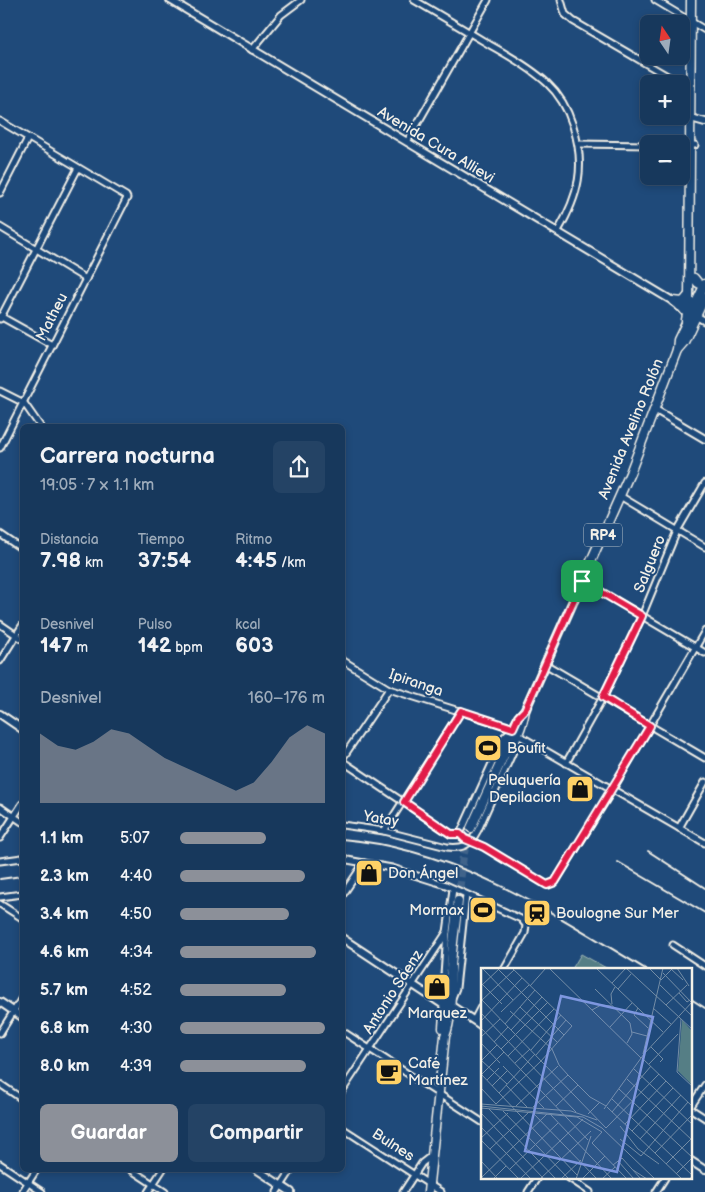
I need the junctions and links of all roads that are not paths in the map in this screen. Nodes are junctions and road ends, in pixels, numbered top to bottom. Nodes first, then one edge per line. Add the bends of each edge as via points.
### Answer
1 (170, 0) edge
2 (301, 0) edge
3 (414, 0) edge
4 (488, 0) edge
5 (561, 0) edge
6 (655, 0) edge
7 (691, 0) edge
8 (695, 0) edge
9 (693, 22) junction
10 (705, 30) edge
11 (469, 32) junction
12 (252, 50) junction
13 (665, 75) edge
14 (691, 88) joint
15 (694, 118) junction
16 (0, 121) edge
17 (705, 122) edge
18 (28, 138) junction
19 (407, 142) junction
20 (578, 144) junction
21 (640, 145) edge
22 (693, 145) junction
23 (78, 168) junction
24 (0, 192) edge
25 (0, 227) edge
26 (558, 231) junction
27 (36, 248) junction
28 (694, 278) junction
29 (86, 279) junction
30 (704, 285) edge
31 (705, 297) edge
32 (689, 300) junction
33 (672, 301) junction
34 (680, 306) junction
35 (687, 315) junction
36 (696, 316) junction
37 (0, 317) edge
38 (705, 321) edge
39 (685, 324) junction
40 (52, 345) junction
41 (677, 350) junction
42 (0, 391) edge
43 (24, 403) junction
44 (654, 409) junction
45 (39, 424) edge
46 (705, 439) edge
47 (0, 448) edge
48 (705, 483) edge
49 (620, 496) junction
50 (677, 531) junction
51 (0, 534) edge
52 (705, 547) edge
53 (20, 548) edge
54 (582, 581) junction
55 (642, 616) junction
56 (0, 624) edge
57 (20, 629) edge
58 (705, 631) edge
59 (16, 635) junction
60 (20, 638) edge
61 (695, 648) junction
62 (705, 653) edge
63 (0, 661) edge
64 (345, 662) edge
65 (545, 664) junction
66 (389, 689) junction
67 (603, 697) junction
68 (461, 711) junction
69 (0, 714) edge
70 (650, 726) junction
71 (20, 728) edge
72 (517, 732) junction
73 (345, 755) edge
74 (705, 758) edge
75 (345, 762) edge
76 (566, 763) junction
77 (705, 782) edge
78 (612, 790) junction
79 (404, 802) junction
80 (0, 807) edge
81 (20, 807) edge
82 (14, 816) junction
83 (20, 820) edge
84 (345, 825) edge
85 (471, 828) tunnel mouth
86 (679, 828) junction
87 (384, 831) junction
88 (460, 834) junction
89 (0, 838) edge
90 (472, 842) junction
91 (705, 843) edge
92 (20, 858) edge
93 (345, 860) edge
94 (0, 861) edge
95 (364, 863) junction
96 (453, 889) junction
97 (345, 892) edge
98 (20, 894) edge
99 (466, 895) junction
100 (0, 897) edge
101 (458, 901) tunnel mouth
102 (0, 904) edge
103 (20, 917) edge
104 (447, 932) junction
105 (345, 940) edge
106 (673, 945) dead end
107 (705, 966) edge
108 (505, 968) edge
109 (412, 984) junction
110 (0, 1002) edge
111 (20, 1002) edge
112 (447, 1005) junction
113 (481, 1007) edge
114 (14, 1012) junction
115 (20, 1016) edge
116 (474, 1020) junction
117 (481, 1025) edge
118 (0, 1033) edge
119 (345, 1033) edge
120 (370, 1049) junction
121 (0, 1084) edge
122 (705, 1085) edge
123 (345, 1086) edge
124 (438, 1093) junction
125 (20, 1097) edge
126 (692, 1105) edge
127 (692, 1108) edge
128 (705, 1118) edge
129 (481, 1121) edge
130 (345, 1130) edge
131 (432, 1156) junction
132 (692, 1162) edge
133 (0, 1164) edge
134 (705, 1170) edge
135 (35, 1172) edge
136 (135, 1172) edge
137 (161, 1172) edge
138 (261, 1172) edge
139 (290, 1172) edge
140 (414, 1174) junction
141 (536, 1180) edge
142 (572, 1180) edge
143 (664, 1180) edge
144 (28, 1183) junction
145 (153, 1184) junction
146 (281, 1185) junction
147 (429, 1188) edge
148 (22, 1192) edge
149 (42, 1192) edge
150 (148, 1192) edge
151 (165, 1192) edge
152 (277, 1192) edge
153 (292, 1192) edge
154 (403, 1192) edge
155 (441, 1192) edge
156 (528, 1192) edge
157 (590, 1192) edge
158 (656, 1192) edge

1 - 12 street, Avenida Cura Allievi
2 - 12 street via 281,15
3 - 11 street
4 - 11 street
5 - 13 street via 565,14 572,21
6 - 9 street
7 - 9 main road
8 - 9 main road
9 - 10 street
9 - 14 main road
9 - 15 main road
11 - 19 street
11 - 20 street via 517,60 548,84 563,102
12 - 19 street, Avenida Cura Allievi
14 - 15 main road
15 - 17 street
15 - 22 main road
16 - 18 street
18 - 23 street
18 - 24 street
19 - 26 street, Avenida Cura Allievi
20 - 21 street
20 - 26 street via 578,187
22 - 28 main road
22 - 32 main road
23 - 27 street
23 - 29 street, Matheu via 127,198
25 - 27 street
26 - 33 street, Avenida Cura Allievi
27 - 29 street
27 - 37 street
28 - 30 main road
28 - 32 main road via 694,293
29 - 40 street, Matheu
30 - 39 main road, Avenida Avelino Rolón / RP4
31 - 36 main road, Avenida Avelino Rolón / RP4
32 - 33 main road
32 - 34 main road via 685,307
32 - 35 main road
33 - 34 street, Avenida Cura Allievi
34 - 35 street, Avenida Cura Allievi
35 - 39 main road
36 - 38 street
36 - 41 main road, Avenida Avelino Rolón / RP4
37 - 40 street
39 - 41 main road, Avenida Avelino Rolón / RP4
40 - 43 street, Matheu
41 - 44 main road, Avenida Avelino Rolón / RP4
42 - 43 street
43 - 45 street
43 - 47 street, Matheu
44 - 46 street
44 - 49 main road, Avenida Avelino Rolón / RP4
48 - 50 street, Salguero
49 - 50 street
49 - 54 main road, Avenida Avelino Rolón / RP4
50 - 52 street
50 - 55 street, Salguero
51 - 53 street
54 - 55 street
54 - 65 main road, Avenida Avelino Rolón / RP4
55 - 61 street
55 - 67 street, Salguero
56 - 59 street
57 - 59 street
58 - 61 street
59 - 60 street
59 - 63 street
61 - 62 street
61 - 70 street
64 - 66 street, Ipiranga
65 - 67 street
65 - 72 main road, Avenida Avelino Rolón / RP4
66 - 68 street, Ipiranga
66 - 73 street
67 - 70 street
67 - 76 street, Salguero
68 - 72 street, Ipiranga
68 - 79 street
69 - 71 street
70 - 74 street
70 - 78 street
72 - 76 street, Ipiranga
72 - 85 main road, Avenida Avelino Rolón / RP4
72 - 88 street, Avenida Avelino Rolón via 504,737
72 - 90 street, Avenida Avelino Rolón
75 - 79 street
76 - 78 street, Ipiranga
77 - 86 street
78 - 86 street, Ipiranga
78 - 90 street via 552,884 547,885
79 - 87 street
79 - 88 street via 451,834
80 - 82 street
81 - 82 street
82 - 83 street
82 - 89 street
84 - 87 street, Yatay
86 - 91 street, Ipiranga
87 - 90 street, Yatay via 451,847
88 - 90 street
92 - 94 street
93 - 95 street
95 - 96 street via 392,868
95 - 97 street
96 - 99 street
96 - 104 street
98 - 100 street
99 - 108 street via 524,922 526,929
99 - 112 street via 456,988
101 - 112 main road via 451,971 446,986
102 - 103 street
104 - 109 street, Antonio Sáenz
104 - 112 street via 442,988
105 - 109 street
106 - 107 street
109 - 112 street
109 - 120 street, Antonio Sáenz
110 - 114 street
111 - 114 street
112 - 116 street
112 - 124 main road
113 - 116 street
114 - 115 street
114 - 118 street
116 - 117 street
119 - 120 street
120 - 123 street, Antonio Sáenz
120 - 124 street
121 - 125 street
122 - 126 street
124 - 129 street
124 - 131 main road
127 - 128 street
130 - 140 street, Bulnes
131 - 140 street
131 - 147 main road
132 - 134 street
133 - 144 street
135 - 144 street
136 - 145 street
137 - 145 street
138 - 146 street
139 - 146 street
140 - 147 street, Bulnes
140 - 154 street
141 - 156 street
142 - 157 street
143 - 158 street
144 - 148 street
144 - 149 street
145 - 150 street
145 - 151 street
146 - 152 street
146 - 153 street
147 - 155 street, Bulnes

